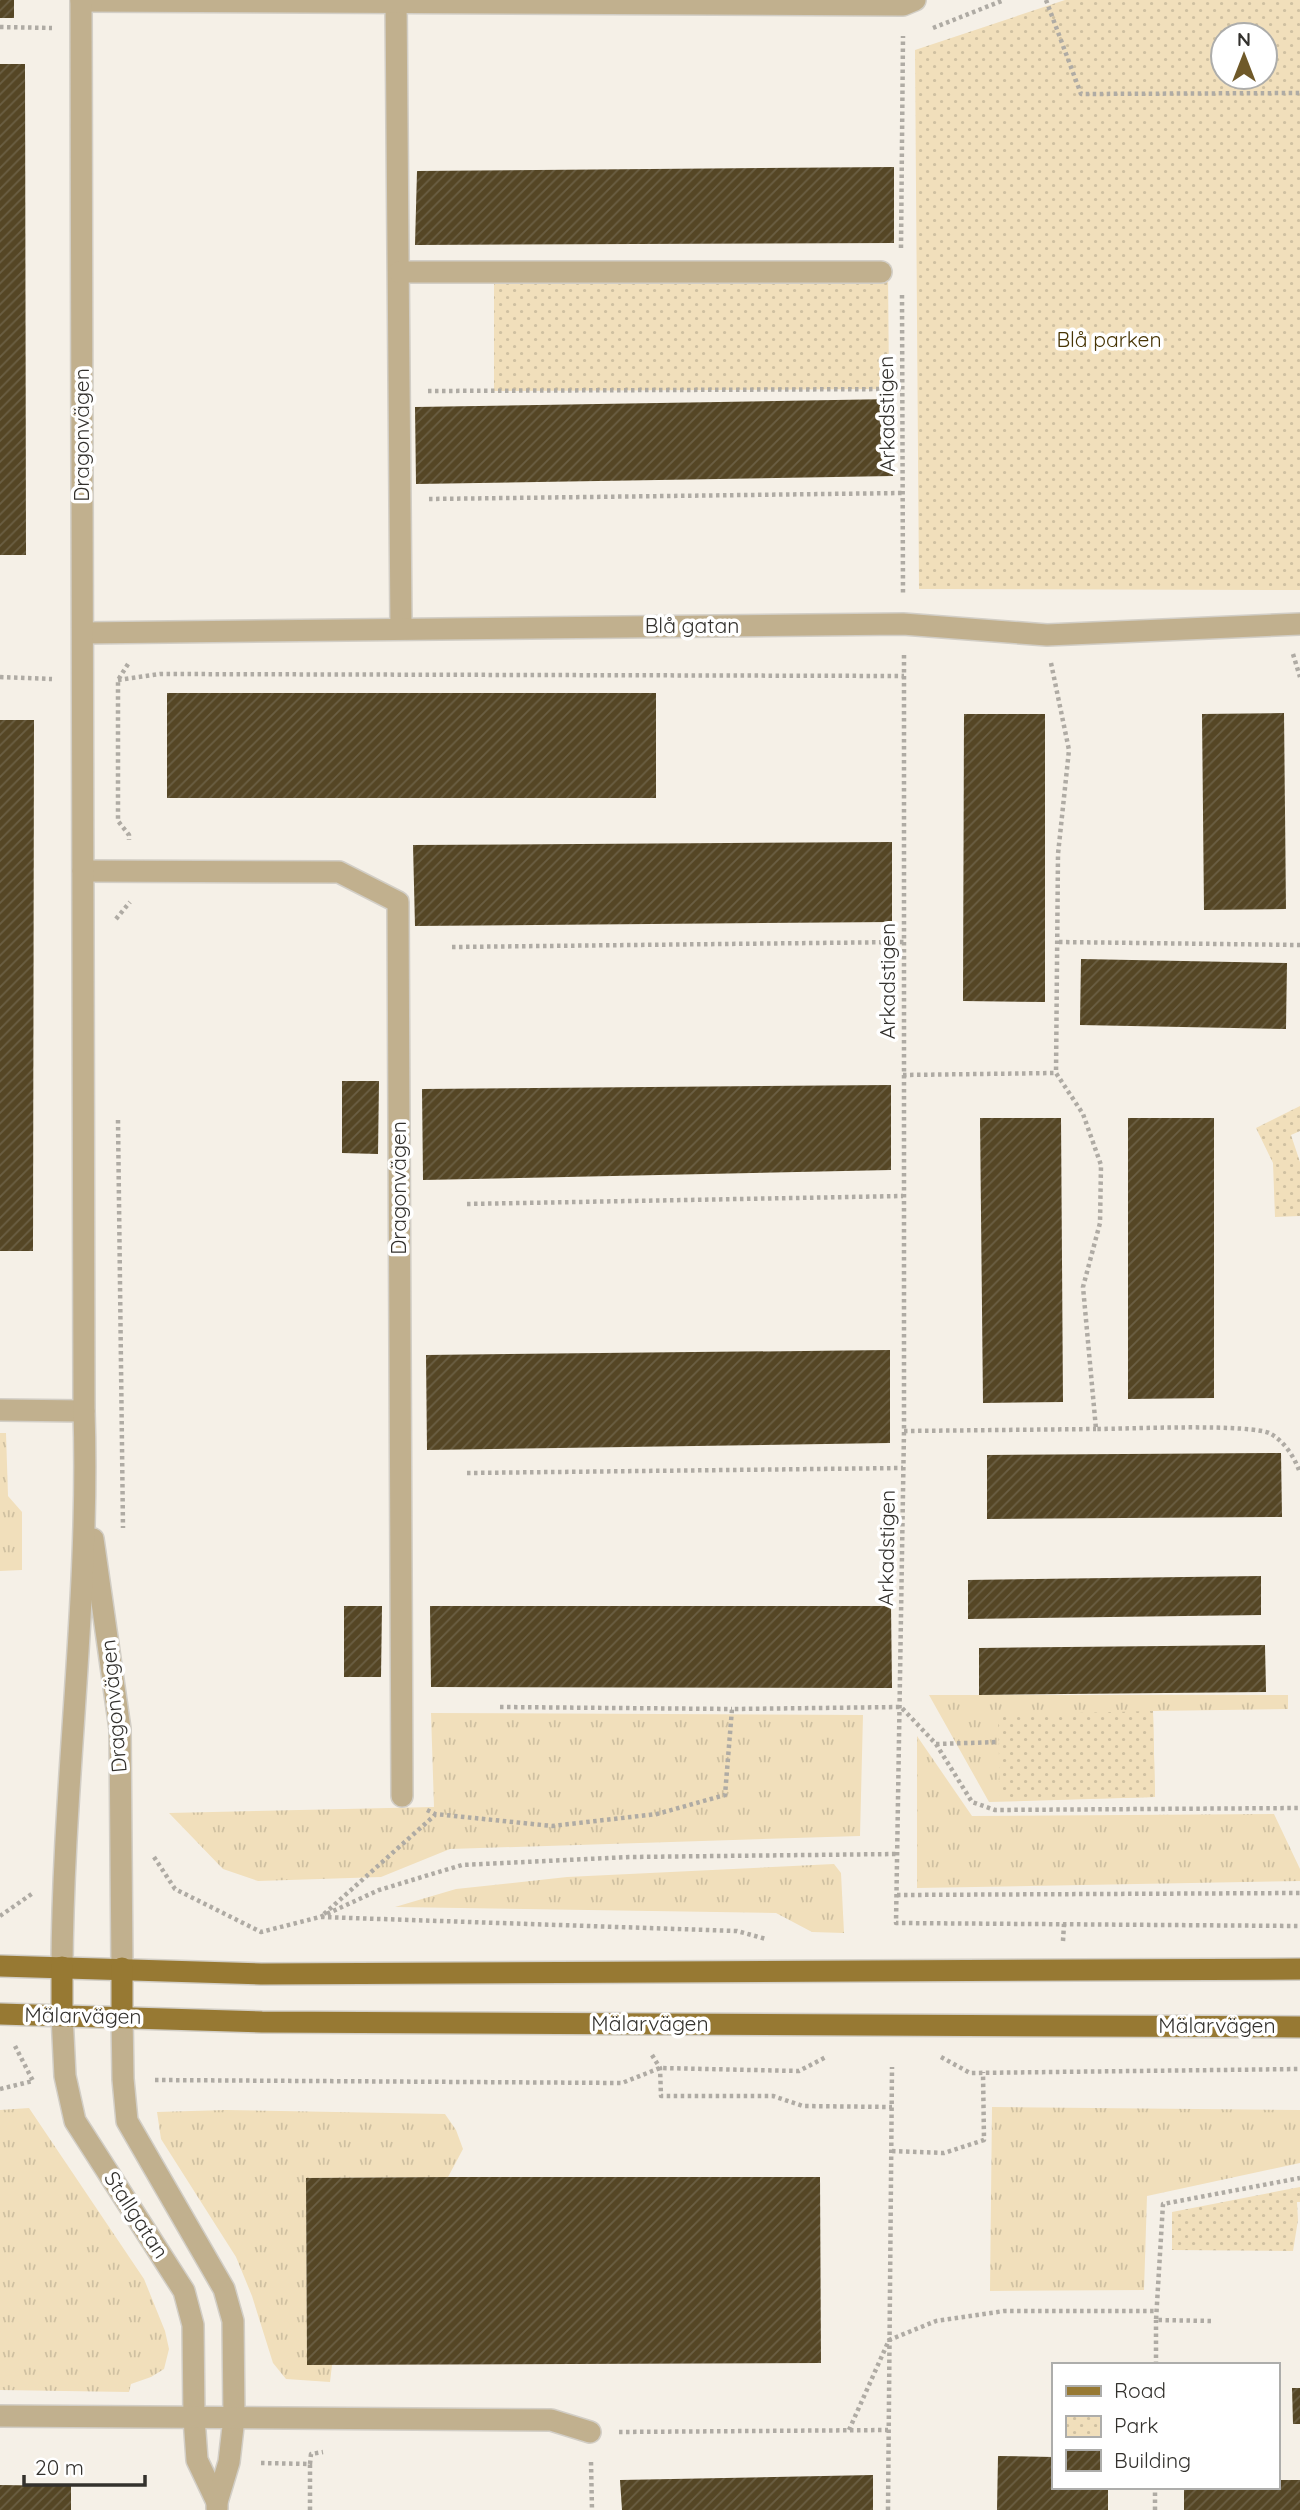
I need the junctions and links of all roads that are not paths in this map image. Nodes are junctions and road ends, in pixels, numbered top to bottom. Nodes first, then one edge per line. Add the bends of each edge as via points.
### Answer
1 (81, 0) edge
2 (915, 0) edge
3 (396, 1) edge
4 (399, 272) junction
5 (881, 272) dead end
6 (1300, 624) edge
7 (401, 628) junction
8 (83, 633) junction
9 (83, 871) junction
10 (0, 1410) edge
11 (84, 1411) junction
12 (86, 1488) junction
13 (402, 1796) road end
14 (0, 1966) edge
15 (62, 1967) junction
16 (122, 1968) junction
17 (1300, 1969) edge
18 (0, 2014) edge
19 (62, 2015) junction
20 (122, 2016) junction
21 (1300, 2027) edge
22 (0, 2416) edge
23 (194, 2418) junction
24 (234, 2418) junction
25 (590, 2432) road end
26 (217, 2506) edge

1 - 3 street
1 - 8 street, Dragonvägen
2 - 3 street via 903,5
3 - 4 street
4 - 5 street
4 - 7 street
6 - 7 street, Blå gatan via 1047,635 903,624
7 - 8 street, Blå gatan
8 - 9 street, Dragonvägen
9 - 11 street, Dragonvägen
9 - 13 street, Dragonvägen via 339,872 398,902
10 - 11 street
11 - 12 street, Dragonvägen
12 - 15 street, Dragonvägen via 62,1887
12 - 16 street, Dragonvägen via 120,1729
14 - 15 main road
15 - 16 main road
15 - 19 main road
16 - 17 main road via 261,1974
16 - 20 main road
18 - 19 main road, Mälarvägen
19 - 20 main road, Mälarvägen
19 - 23 street, Stallgatan via 65,2076 75,2121 184,2291 193,2325
20 - 21 main road, Mälarvägen via 262,2022
20 - 24 street, Stallgatan via 127,2121 224,2289 233,2321
22 - 23 street
23 - 24 street
23 - 26 street, Stallgatan via 197,2460
24 - 25 street via 551,2420
24 - 26 street, Stallgatan

